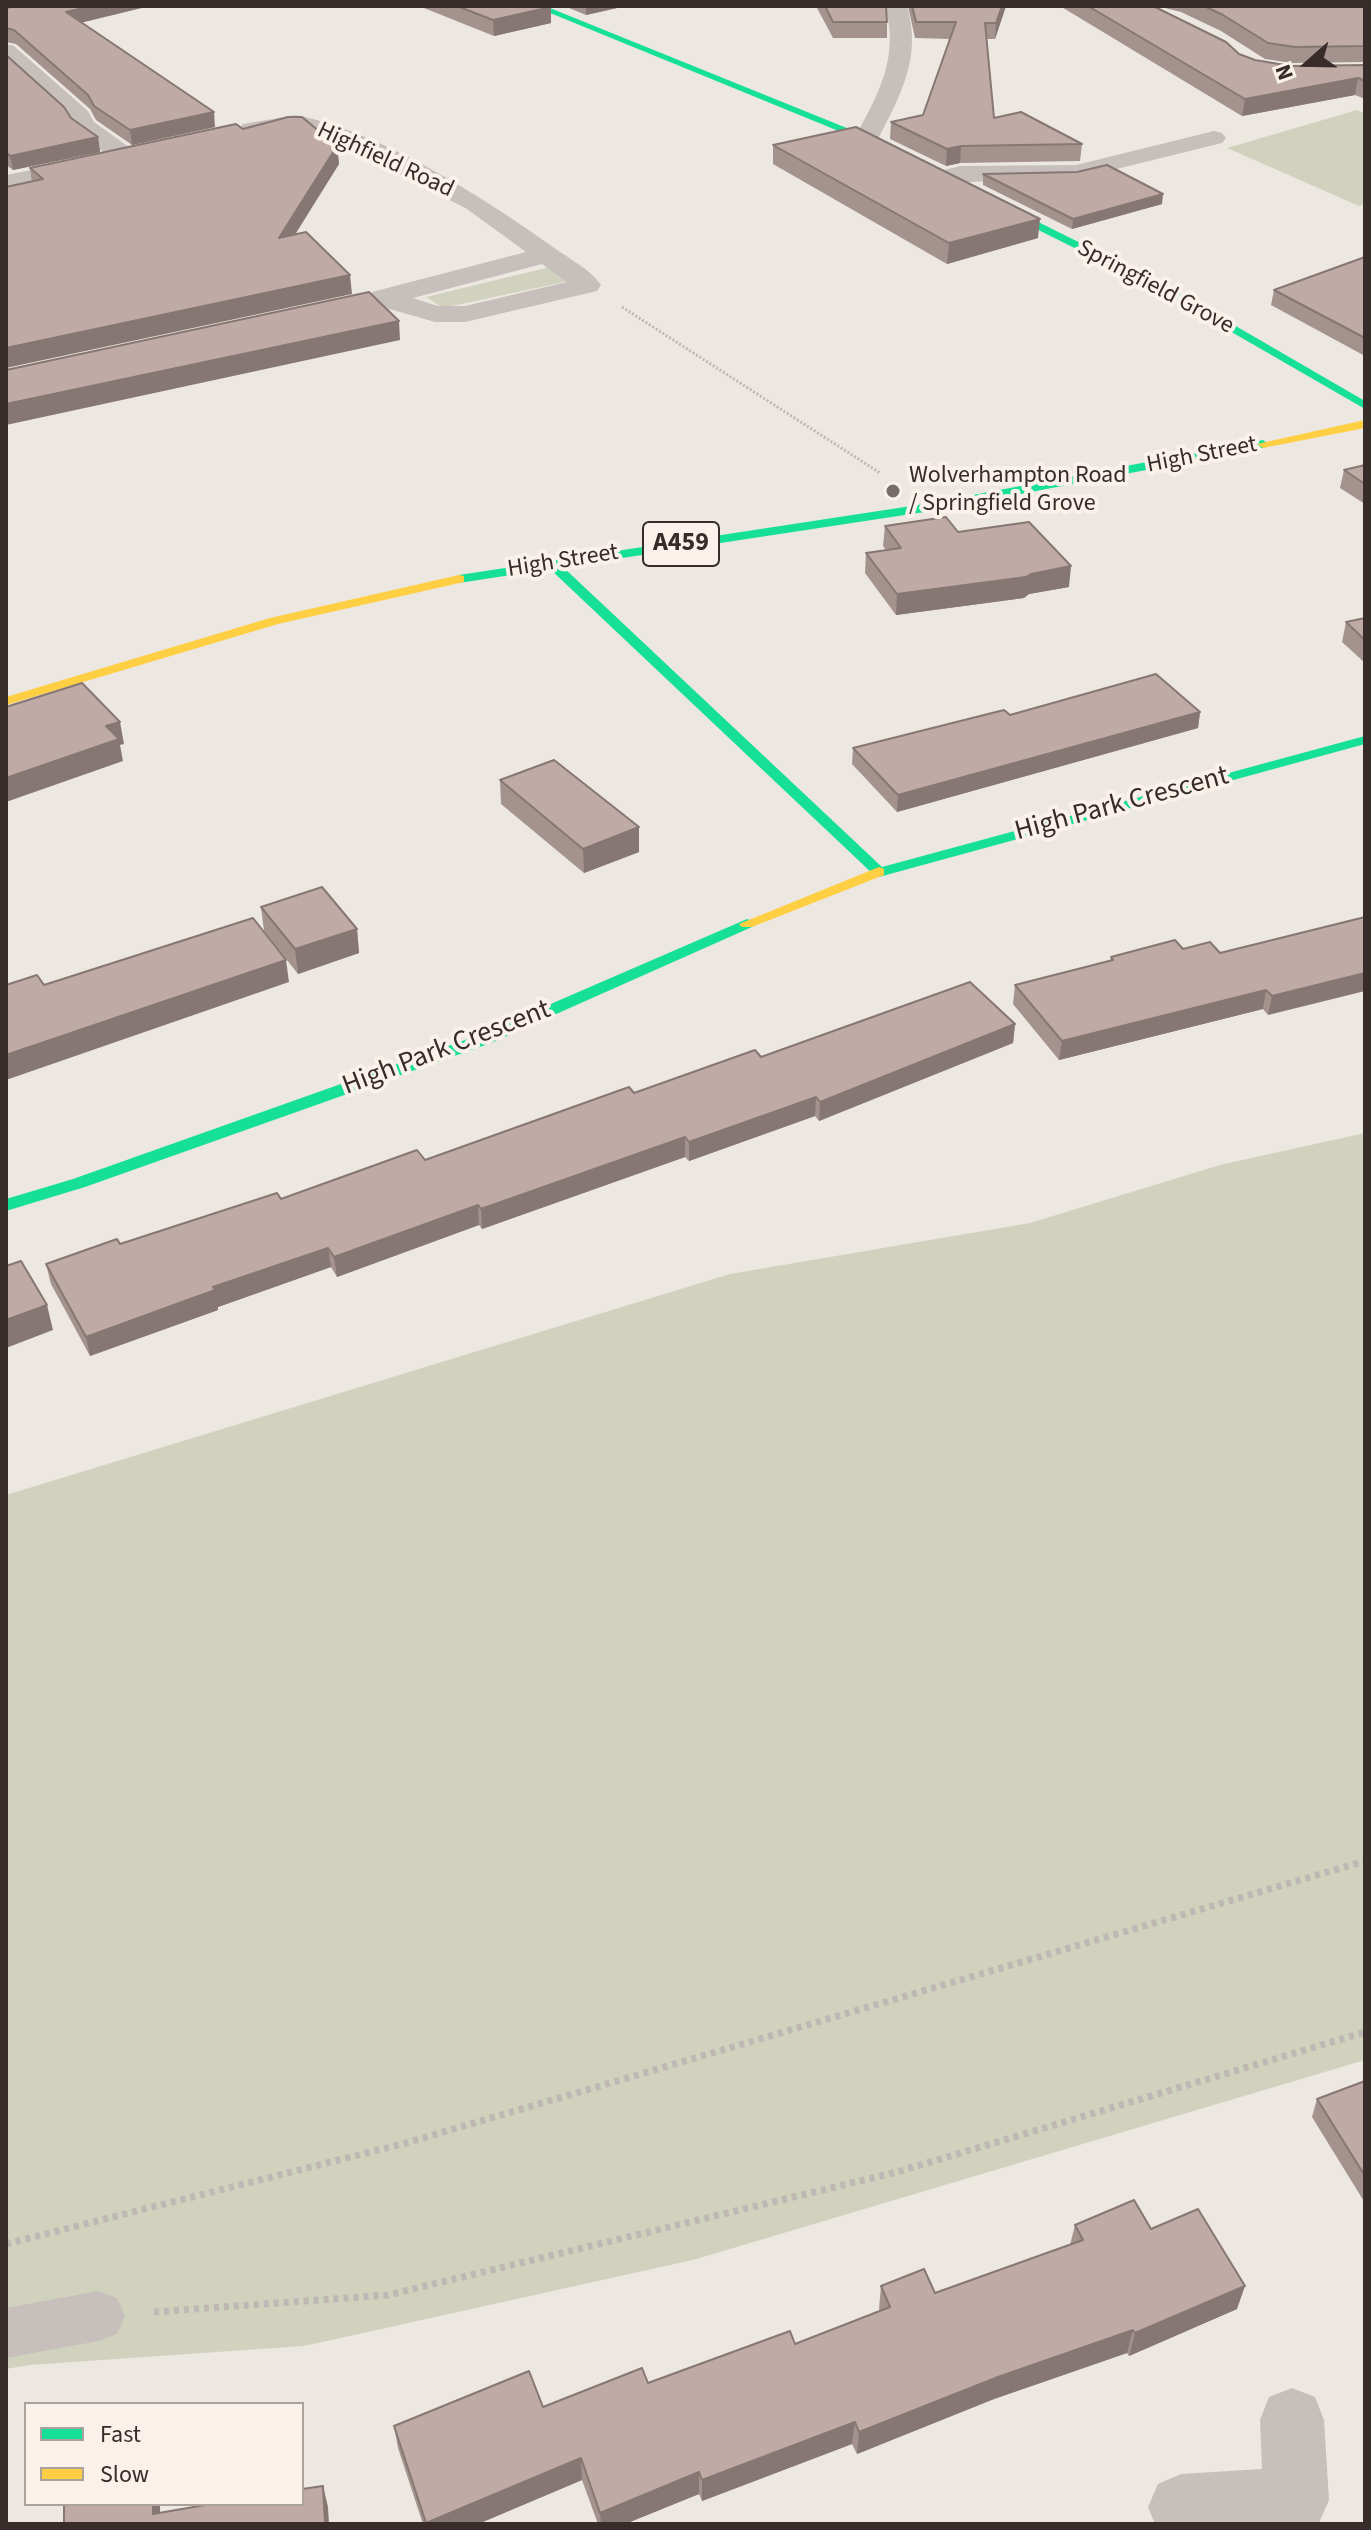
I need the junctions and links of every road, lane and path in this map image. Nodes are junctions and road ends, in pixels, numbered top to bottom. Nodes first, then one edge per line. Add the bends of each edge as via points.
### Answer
1 (537, 6) edge
2 (896, 6) edge
3 (6, 51) edge
4 (1214, 138) dead end
5 (866, 139) junction
6 (277, 149) edge
7 (313, 149) edge
8 (369, 149) junction
9 (155, 151) edge
10 (128, 157) junction
11 (929, 171) junction
12 (6, 182) edge
13 (545, 255) junction
14 (588, 285) junction
15 (386, 297) junction
16 (355, 304) edge
17 (1365, 406) edge
18 (1365, 424) edge
19 (931, 507) junction
20 (551, 563) junction
21 (6, 701) edge
22 (1365, 740) edge
23 (879, 872) junction
24 (6, 1205) edge
25 (1365, 1861) edge
26 (1365, 2032) edge
27 (6, 2244) edge
28 (99, 2316) joint
29 (6, 2333) edge
30 (1292, 2420) dead end
31 (1181, 2507) dead end
32 (1305, 2512) edge

1 - 5 street, Springfield Grove
2 - 5 street via 905,41 901,71
3 - 10 street via 80,116 83,125
4 - 11 street via 1076,172
5 - 11 street, Springfield Grove
6 - 8 street, Highfield Road via 228,140 296,122
7 - 8 street
8 - 13 street, Highfield Road via 476,204
9 - 10 street
10 - 12 street
11 - 17 street, Springfield Grove via 1161,287
13 - 14 street, Highfield Road
13 - 15 street
14 - 15 street via 465,314 435,314
14 - 19 path
15 - 16 street
18 - 19 street, High Street / A459
19 - 20 street, High Street / A459
20 - 21 street, High Street / A459 via 444,581 275,621
20 - 23 street
22 - 23 street, High Park Crescent
23 - 24 street, High Park Crescent via 485,1039
25 - 27 path via 406,2143
26 - 28 path via 897,2172 388,2295
28 - 29 lane
30 - 32 street
31 - 32 street

